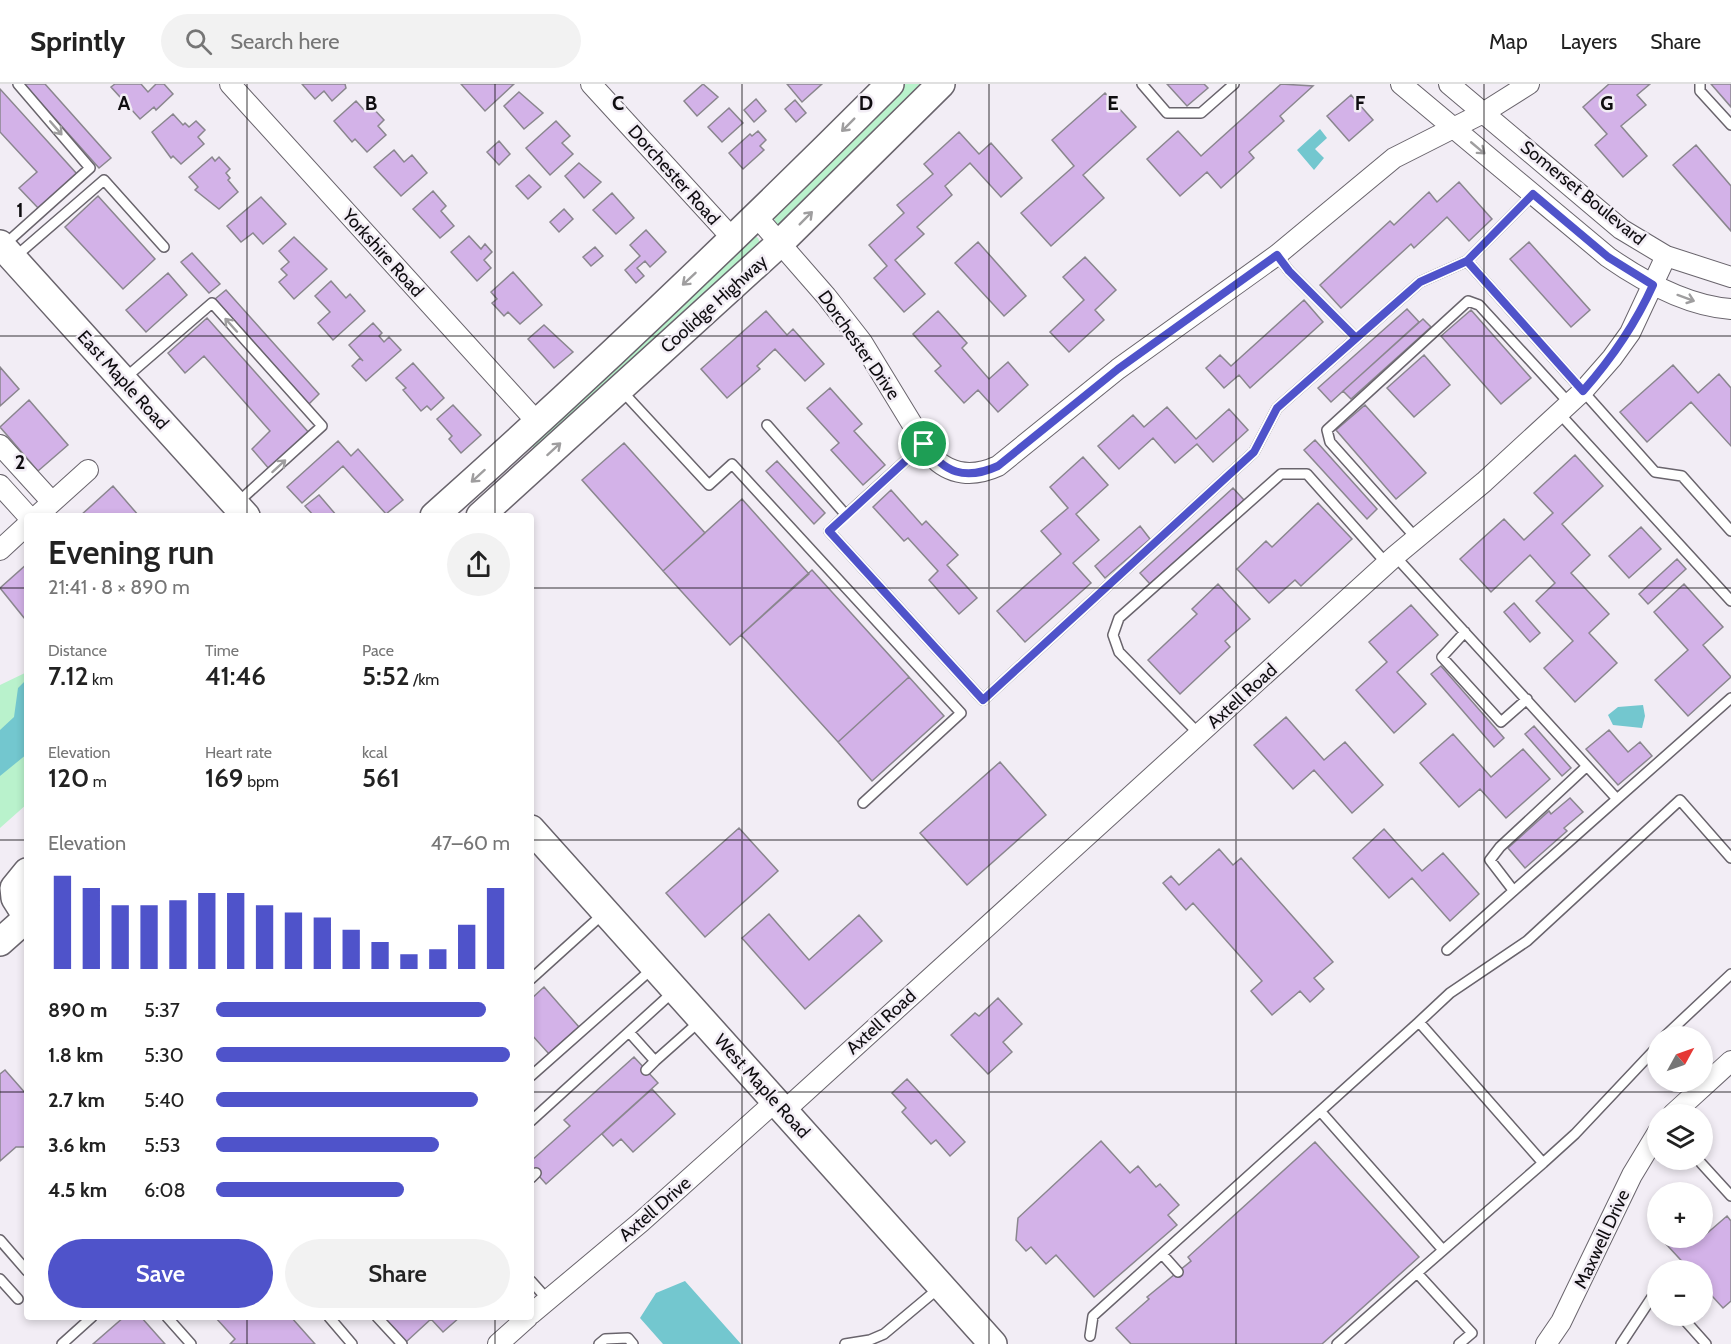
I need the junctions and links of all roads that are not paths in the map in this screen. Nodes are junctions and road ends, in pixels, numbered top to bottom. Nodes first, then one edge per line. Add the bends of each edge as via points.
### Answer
1 (18, 84) edge
2 (230, 84) edge
3 (591, 84) edge
4 (890, 84) edge
5 (941, 84) edge
6 (1142, 84) edge
7 (1401, 84) edge
8 (1449, 84) edge
9 (1528, 84) edge
10 (1700, 84) edge
11 (1228, 86) edge
12 (1483, 113) junction
13 (1731, 124) edge
14 (1454, 128) junction
15 (1533, 194) junction
16 (757, 217) junction
17 (733, 239) junction
18 (780, 243) junction
19 (164, 247) dead end
20 (5, 250) edge
21 (1277, 255) junction
22 (1666, 256) junction
23 (1467, 261) junction
24 (1731, 277) edge
25 (1653, 285) junction
26 (1731, 309) edge
27 (1356, 338) junction
28 (123, 380) junction
29 (620, 389) junction
30 (1571, 403) junction
31 (537, 423) junction
32 (767, 425) dead end
33 (924, 444) junction
34 (0, 445) edge
35 (510, 448) junction
36 (88, 470) dead end
37 (530, 471) junction
38 (0, 485) edge
39 (52, 502) junction
40 (241, 510) edge
41 (25, 513) edge
42 (40, 513) edge
43 (437, 513) edge
44 (483, 513) edge
45 (846, 515) junction
46 (24, 528) edge
47 (1731, 531) edge
48 (1416, 538) junction
49 (0, 550) edge
50 (1391, 560) junction
51 (1731, 601) edge
52 (1465, 632) junction
53 (1731, 698) edge
54 (1527, 699) junction
55 (1199, 734) junction
56 (1587, 766) junction
57 (1617, 799) junction
58 (863, 803) dead end
59 (534, 832) edge
60 (1731, 858) edge
61 (24, 859) edge
62 (24, 876) edge
63 (0, 878) edge
64 (1513, 890) junction
65 (24, 912) edge
66 (606, 912) junction
67 (24, 920) edge
68 (0, 942) edge
69 (1447, 950) dead end
70 (654, 966) junction
71 (1731, 974) edge
72 (534, 976) edge
73 (676, 990) junction
74 (702, 1019) junction
75 (1419, 1022) junction
76 (1676, 1026) edge
77 (629, 1032) junction
78 (1647, 1058) edge
79 (655, 1061) junction
80 (1731, 1061) edge
81 (646, 1070) dead end
82 (534, 1072) edge
83 (1684, 1104) edge
84 (780, 1106) junction
85 (1321, 1112) junction
86 (534, 1118) edge
87 (1647, 1150) edge
88 (1543, 1163) junction
89 (1707, 1170) edge
90 (1731, 1196) edge
91 (0, 1240) edge
92 (1443, 1250) junction
93 (1162, 1254) junction
94 (24, 1268) edge
95 (1178, 1272) dead end
96 (1417, 1273) junction
97 (0, 1279) edge
98 (534, 1284) edge
99 (941, 1287) junction
100 (18, 1299) dead end
101 (547, 1299) junction
102 (1647, 1305) edge
103 (534, 1312) edge
104 (89, 1320) edge
105 (170, 1320) edge
106 (332, 1320) edge
107 (380, 1320) edge
108 (525, 1320) edge
109 (1690, 1326) edge
110 (1090, 1336) dead end
111 (62, 1344) edge
112 (191, 1344) edge
113 (352, 1344) edge
114 (402, 1344) edge
115 (498, 1344) edge
116 (599, 1344) edge
117 (633, 1344) edge
118 (846, 1344) edge
119 (993, 1344) edge
120 (1337, 1344) edge
121 (1459, 1344) edge
122 (1545, 1344) edge
123 (1621, 1344) edge
124 (1706, 1344) edge

1 -> 20 lane via 90,168
2 - 31 street, Yorkshire Road
3 - 17 street, Dorchester Road
4 -> 16 main road, Coolidge Highway
18 -> 5 main road, Coolidge Highway
6 - 11 lane via 1167,113 1201,113
7 - 14 street, Somerset Boulevard
8 - 12 street, Somerset Boulevard
9 - 12 street
10 - 13 lane via 1700,91
12 - 14 street
12 - 22 street, Somerset Boulevard via 1621,228
14 -> 15 street, Somerset Boulevard
14 - 21 street via 1394,158
15 - 23 lane
15 - 25 street, Somerset Boulevard via 1608,257
16 - 17 main road, Coolidge Highway
16 - 18 street
17 -> 31 main road, Coolidge Highway
18 - 29 main road, Coolidge Highway
18 - 33 street, Dorchester Drive via 868,351
19 - 20 lane via 104,180
20 - 28 main road, East Maple Road
21 - 27 lane
21 - 33 street, Dorchester Drive via 1118,369 998,466 986,472 959,473 940,465
22 - 24 street, Somerset Boulevard
22 - 25 street, Axtell Road
23 - 27 lane via 1420,282
23 - 30 lane
25 -> 26 street, Somerset Boulevard via 1690,300
25 - 30 street, Axtell Road via 1630,333
27 - 45 lane via 1277,408 1254,452 983,700 829,531
28 - 40 main road, East Maple Road
40 -> 28 lane via 322,426 212,303
37 -> 29 main road, Coolidge Highway
29 - 58 lane via 709,485 732,464 961,713
30 - 47 lane via 1655,472 1682,476
30 - 48 street, Axtell Road
30 - 48 lane via 1479,305 1468,301 1327,430 1330,442
30 - 51 lane
31 - 35 main road, Coolidge Highway
32 - 45 lane
33 - 45 lane
34 - 39 street
35 - 37 main road
35 -> 43 main road, Coolidge Highway
36 - 39 street
37 - 44 main road, Coolidge Highway
38 - 41 street
39 - 42 street
46 - 49 street
48 - 50 street, Axtell Road
50 - 52 lane
50 - 55 street, Axtell Road
50 - 55 lane via 1307,474 1281,474 1119,618 1113,635 1119,652
52 - 54 lane
52 - 54 lane via 1442,657 1501,722
53 - 57 lane
54 - 56 lane
55 - 84 street, Axtell Road
56 - 57 lane
56 - 64 lane via 1500,847 1490,861
57 - 64 lane
59 - 66 main road, West Maple Road
60 - 75 lane via 1680,800 1527,941 1450,993
61 - 63 main road
62 - 65 main road via 14,888
64 - 69 lane
66 - 70 main road, West Maple Road
66 - 72 lane
67 - 68 main road
70 - 73 main road, West Maple Road
70 - 82 lane
71 - 76 lane
73 - 74 main road, West Maple Road
73 - 77 lane
74 - 79 lane
74 - 84 main road, West Maple Road
75 - 85 lane
75 - 88 lane
77 - 79 lane
77 - 86 lane
78 - 88 lane
79 - 81 lane
80 - 83 street
84 - 99 main road, West Maple Road
84 - 101 street, Axtell Drive
85 - 92 lane
85 - 93 lane
87 - 122 street, Maxwell Drive via 1561,1322
88 - 92 lane
89 - 90 lane
91 - 94 lane
92 - 96 lane
93 - 95 lane
93 - 110 lane via 1093,1316
96 - 120 lane
96 - 121 lane via 1472,1333
97 - 100 lane
98 - 101 lane
99 - 118 lane via 884,1334
99 - 119 main road, West Maple Road
101 - 103 street, Axtell Drive
102 - 123 lane
104 - 111 lane
105 - 112 lane
106 - 113 lane
107 - 114 lane
108 - 115 street, Axtell Drive
109 - 124 lane
116 - 117 lane via 604,1339 628,1338

